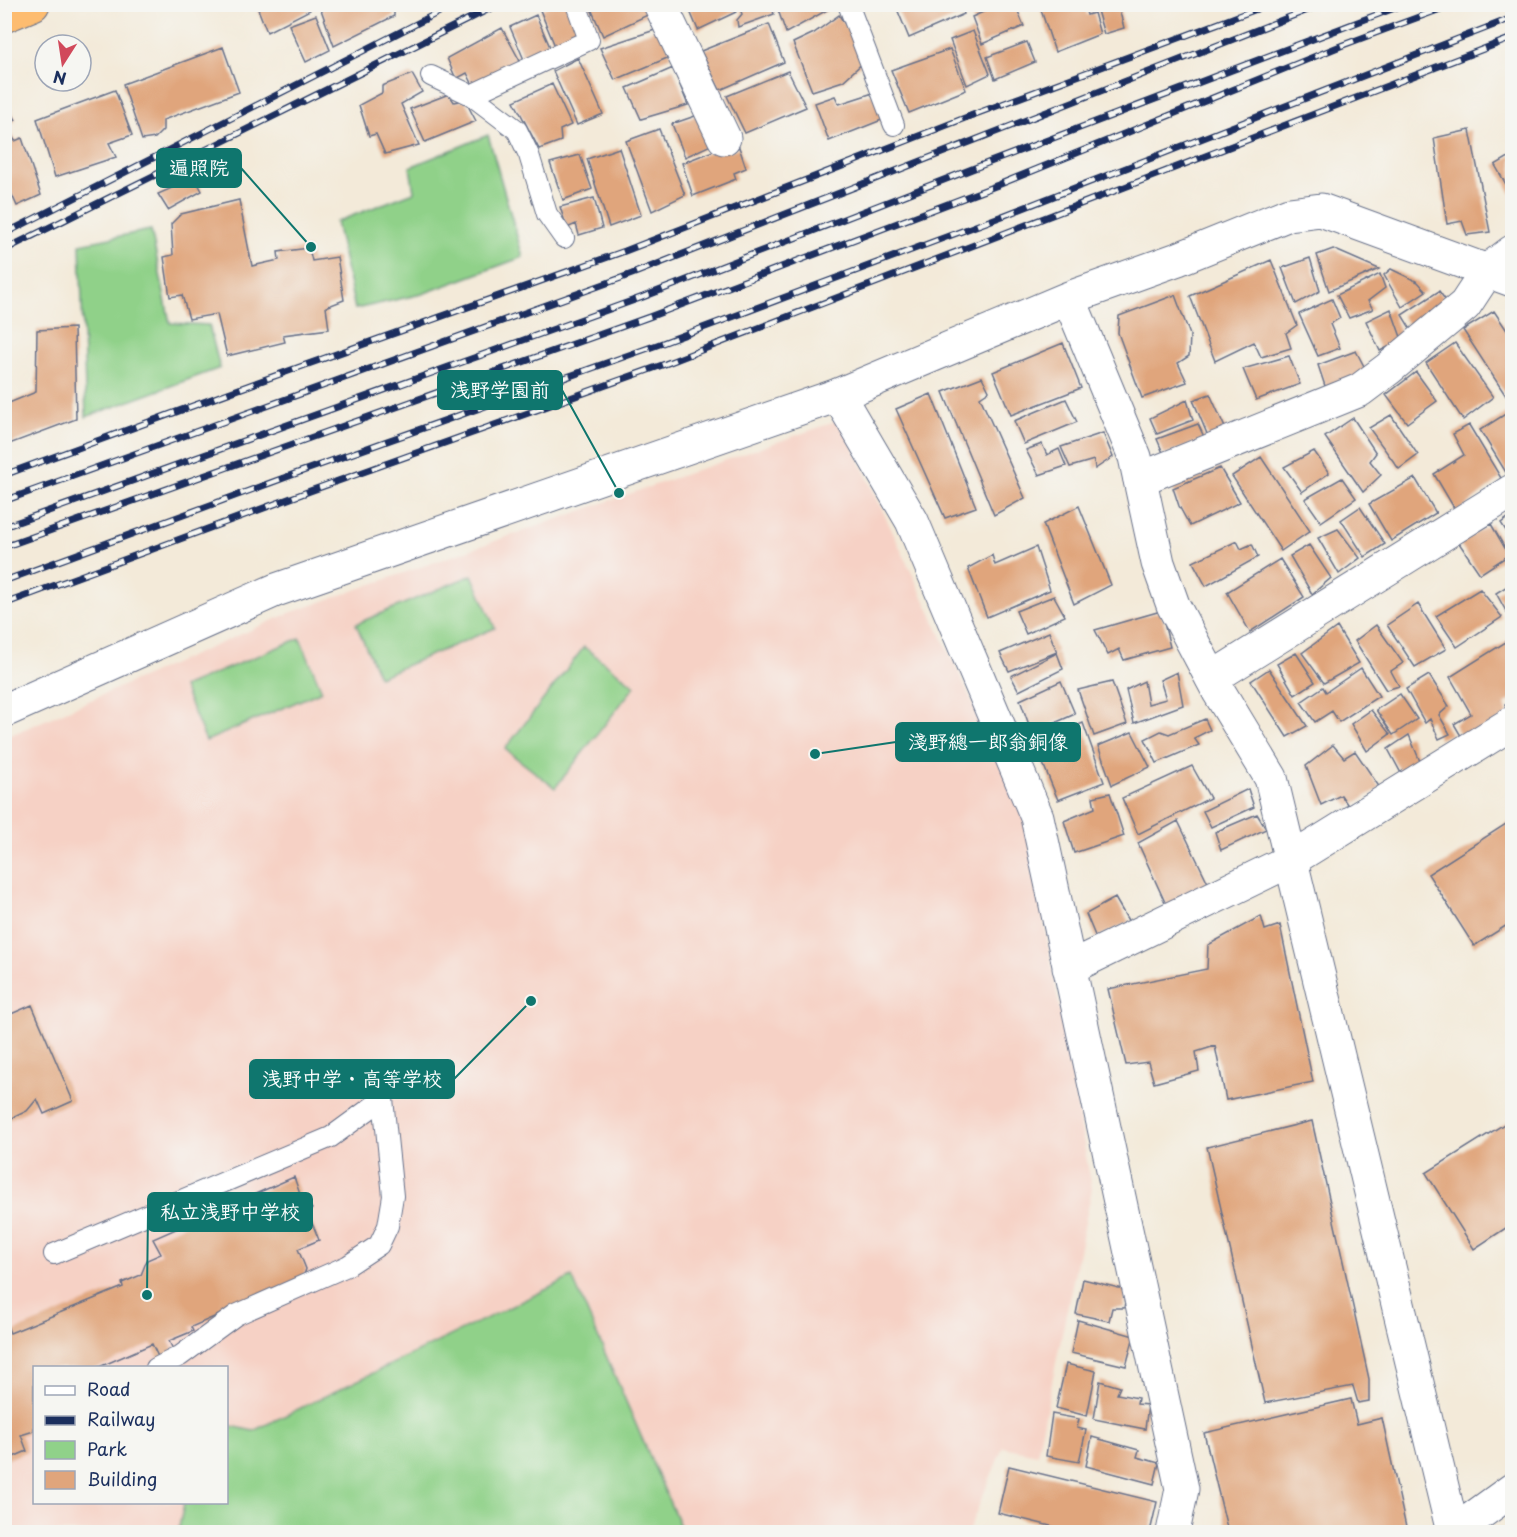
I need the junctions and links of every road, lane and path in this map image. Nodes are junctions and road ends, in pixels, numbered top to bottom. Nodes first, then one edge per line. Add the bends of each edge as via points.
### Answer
1 (33, 4) edge
2 (576, 4) edge
3 (660, 4) edge
4 (848, 4) edge
5 (4, 16) edge
6 (431, 76) dead end
7 (471, 95) junction
8 (894, 125) dead end
9 (724, 138) dead end
10 (564, 238) dead end
11 (1504, 268) edge
12 (1069, 298) junction
13 (838, 395) junction
14 (1140, 479) junction
15 (1512, 491) edge
16 (1212, 678) junction
17 (4, 711) edge
18 (1512, 723) edge
19 (1291, 860) junction
20 (1069, 968) junction
21 (54, 1254) dead end
22 (160, 1366) edge
23 (1512, 1490) edge
24 (1173, 1533) edge
25 (1454, 1533) edge

1 - 5 highway
2 - 7 lane via 590,39
3 - 9 street
4 - 8 lane
6 - 7 lane
7 - 10 lane via 517,130 547,214
11 - 12 street via 1321,210 1289,214
11 - 14 street via 1465,305 1360,390
12 - 13 street
12 - 14 street via 1135,457
13 - 17 street via 276,590
13 - 20 street via 912,521 1037,817
14 - 16 street via 1158,563 1173,605
15 - 16 street
16 - 19 street via 1271,778
18 - 19 street
19 - 20 street
19 - 25 street
20 - 24 street via 1182,1489
21 - 22 lane via 331,1137 383,1099 393,1197 388,1226 379,1245 347,1266 236,1315
23 - 25 street

